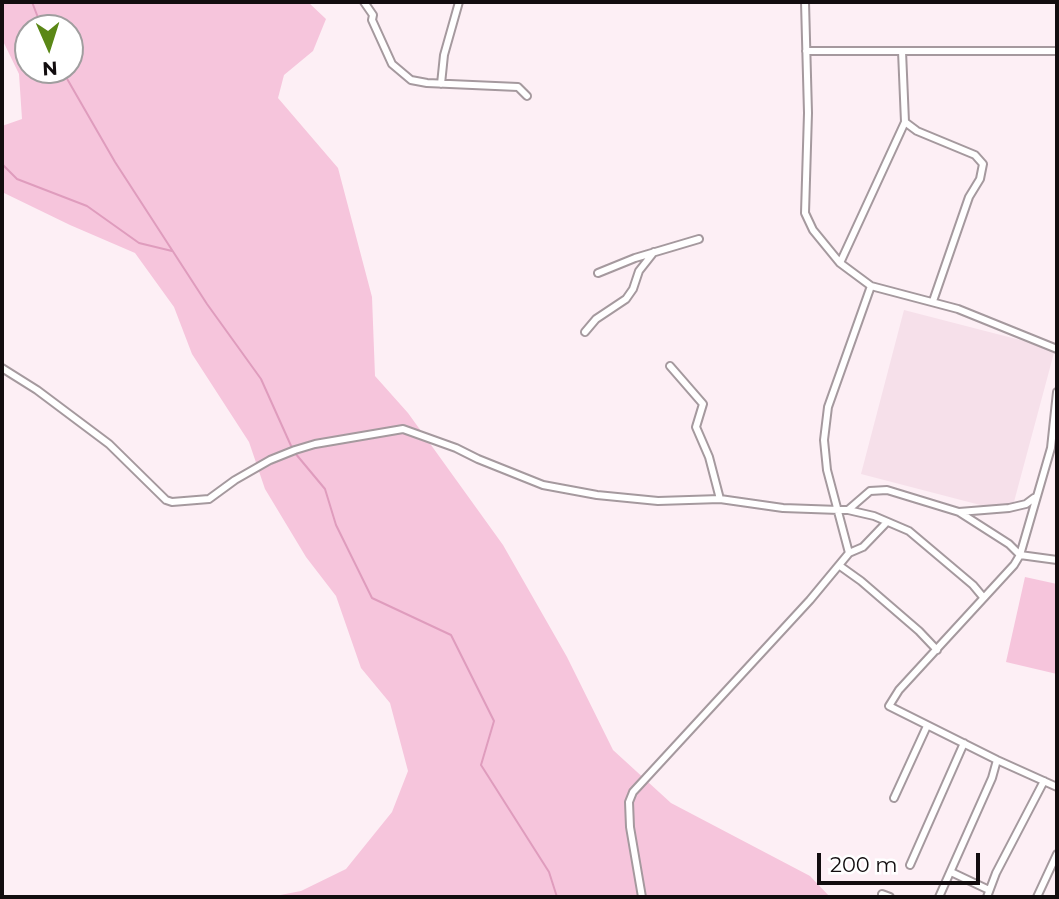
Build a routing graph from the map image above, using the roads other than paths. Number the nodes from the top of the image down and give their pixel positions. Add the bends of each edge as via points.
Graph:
1 (364, 2) edge
2 (458, 2) edge
3 (804, 2) edge
4 (806, 51) junction
5 (902, 51) junction
6 (1057, 51) edge
7 (441, 84) junction
8 (527, 96) dead end
9 (905, 122) junction
10 (699, 239) dead end
11 (654, 252) junction
12 (839, 263) junction
13 (598, 273) dead end
14 (871, 286) junction
15 (933, 300) junction
16 (585, 332) dead end
17 (1057, 349) edge
18 (670, 366) dead end
19 (2, 368) edge
20 (1057, 392) edge
21 (1054, 449) edge
22 (1035, 497) junction
23 (720, 499) junction
24 (839, 510) junction
25 (848, 510) junction
26 (959, 512) junction
27 (887, 522) junction
28 (849, 552) junction
29 (1020, 555) junction
30 (1057, 560) edge
31 (840, 566) junction
32 (983, 597) junction
33 (937, 650) junction
34 (927, 726) junction
35 (964, 743) junction
36 (997, 760) junction
37 (1044, 781) junction
38 (1057, 787) edge
39 (894, 797) dead end
40 (1057, 854) edge
41 (910, 865) dead end
42 (951, 872) junction
43 (988, 893) edge
44 (882, 894) dead end
45 (642, 897) edge
46 (890, 897) edge
47 (939, 897) edge
48 (1037, 897) edge

1 - 7 street via 392,64 411,80
2 - 7 street
3 - 4 street
4 - 5 street
4 - 12 street via 805,213
5 - 6 street
5 - 9 street
7 - 8 street via 518,87
9 - 12 street
9 - 15 street via 975,155 983,164
10 - 11 street
11 - 13 street
11 - 16 street via 626,299
12 - 14 street
14 - 15 street
14 - 24 street via 828,407 827,470
15 - 17 street
18 - 23 street via 703,404 696,427
19 - 23 street via 109,444 172,502 209,499 270,460 295,450 403,429 552,488 658,501
20 - 21 street
21 - 22 street
22 - 26 street via 1009,508
22 - 29 street
23 - 24 street
24 - 25 street
24 - 28 street
25 - 26 street via 870,491 887,490
25 - 27 street
26 - 29 street
27 - 28 street via 863,547
27 - 32 street via 909,531
28 - 31 street
29 - 30 street
29 - 32 street
31 - 33 street
31 - 45 street via 633,792 630,827
32 - 33 street
33 - 34 street via 889,706
34 - 35 street
34 - 39 street
35 - 36 street
35 - 41 street
36 - 37 street
36 - 42 street
37 - 38 street
37 - 43 street
40 - 48 street
42 - 43 street
42 - 47 street
44 - 46 street

